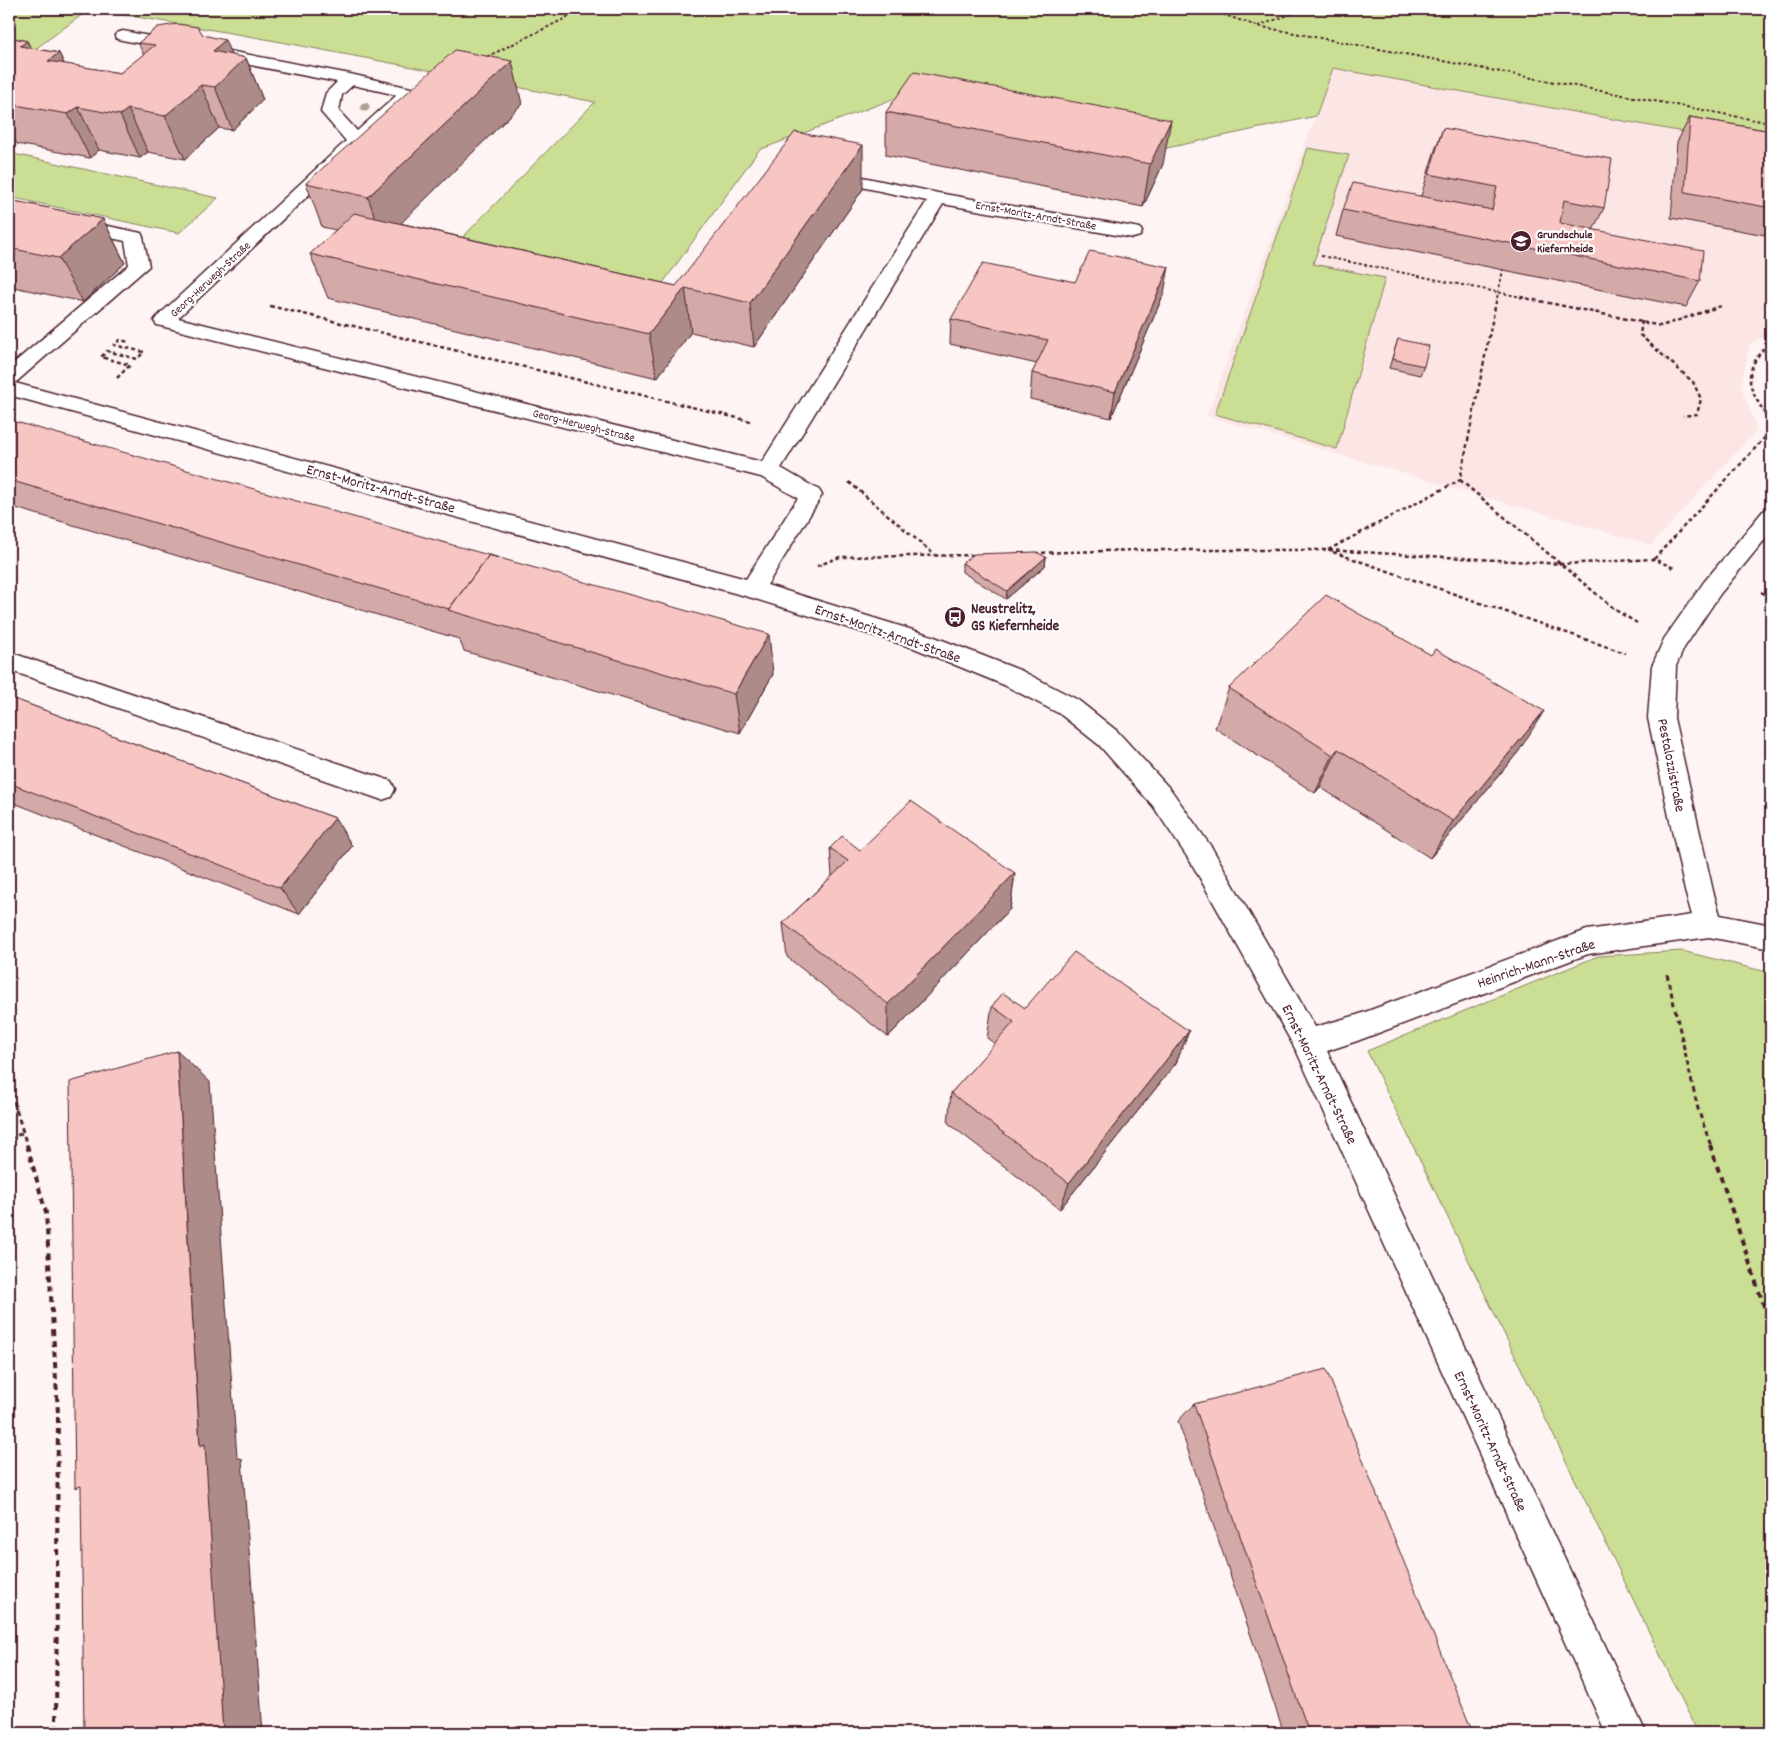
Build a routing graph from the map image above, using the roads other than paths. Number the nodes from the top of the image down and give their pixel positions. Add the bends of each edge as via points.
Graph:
1 (123, 36) dead end
2 (350, 79) junction
3 (356, 140) junction
4 (853, 180) edge
5 (938, 198) junction
6 (9, 211) edge
7 (1133, 232) dead end
8 (9, 378) edge
9 (9, 388) edge
10 (768, 471) junction
11 (1771, 517) edge
12 (752, 589) junction
13 (9, 661) edge
14 (382, 789) dead end
15 (1708, 925) junction
16 (1771, 937) edge
17 (1308, 1043) junction
18 (1626, 1733) edge

1 - 2 street, Georg-Herwegh-Straße
2 - 3 street via 334,93 330,112
2 - 3 street, Georg-Herwegh-Straße via 409,93
3 - 10 street, Georg-Herwegh-Straße via 164,321
4 - 5 street, Ernst-Moritz-Arndt-Straße
5 - 7 street, Ernst-Moritz-Arndt-Straße
5 - 10 street
6 - 8 street via 134,237 139,266
9 - 12 street, Ernst-Moritz-Arndt-Straße
10 - 12 street via 811,495
11 - 15 street, Pestalozzistraße via 1712,588 1669,656 1661,718
12 - 17 street, Ernst-Moritz-Arndt-Straße via 923,642 1013,678 1069,707 1108,738 1162,798 1202,856
13 - 14 street
15 - 16 street, Heinrich-Mann-Straße
15 - 17 street, Heinrich-Mann-Straße via 1587,942 1357,1028
17 - 18 street, Ernst-Moritz-Arndt-Straße

